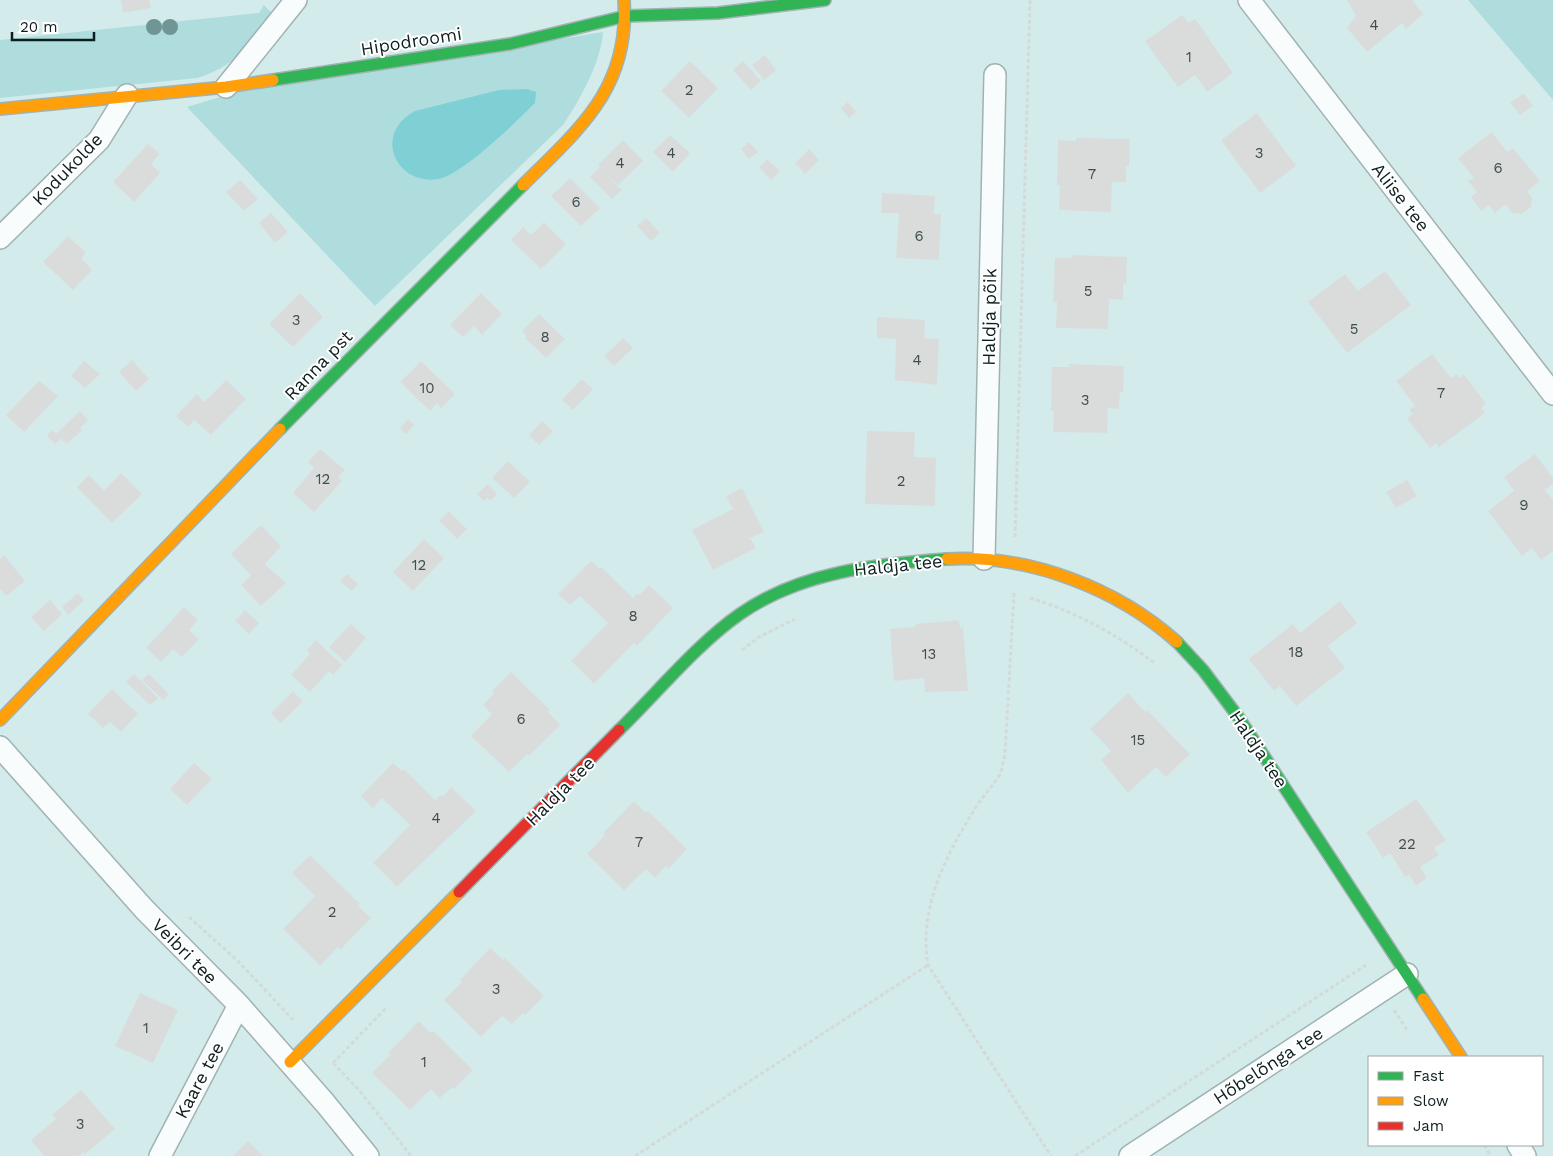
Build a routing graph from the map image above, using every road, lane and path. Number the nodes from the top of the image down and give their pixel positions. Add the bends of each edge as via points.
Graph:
1 (296, 0) edge
2 (624, 0) edge
3 (825, 0) edge
4 (1030, 0) edge
5 (1249, 0) edge
6 (626, 16) junction
7 (995, 75) dead end
8 (226, 86) junction
9 (127, 95) junction
10 (0, 109) edge
11 (0, 238) edge
12 (1553, 394) edge
13 (984, 558) junction
14 (1014, 565) junction
15 (1008, 591) dead end
16 (1014, 593) junction
17 (798, 618) dead end
18 (738, 654) dead end
19 (1159, 666) dead end
20 (0, 720) edge
21 (0, 747) edge
22 (1361, 957) dead end
23 (928, 965) junction
24 (1366, 965) junction
25 (1407, 974) junction
26 (1382, 991) junction
27 (239, 1005) junction
28 (388, 1006) dead end
29 (1409, 1032) dead end
30 (1460, 1056) edge
31 (290, 1062) junction
32 (333, 1063) dead end
33 (160, 1156) edge
34 (368, 1156) edge
35 (635, 1156) edge
36 (1051, 1156) edge
37 (1075, 1156) edge
38 (1130, 1156) edge

1 - 8 street
2 - 6 street, Ranna pst
3 - 6 street, Hipodroomi via 718,13
4 - 14 path
5 - 12 street, Aliise tee
6 - 8 street, Hipodroomi via 510,44
6 - 20 street, Ranna pst via 621,55 606,93 584,124 333,373
7 - 13 street, Haldja põik
8 - 9 street, Hipodroomi
9 - 10 street, Hipodroomi
9 - 11 street, Kodukolde via 99,140
13 - 14 street, Haldja tee
13 - 31 street, Haldja tee via 869,565 803,583 742,612 708,640
14 - 25 street, Haldja tee via 1056,574 1096,590 1143,615 1171,638 1218,688
15 - 16 path
16 - 19 path via 1076,615 1120,637
16 - 23 path via 1005,754 1000,775 952,844 936,885 928,916
17 - 18 path via 759,637
21 - 27 street, Veibri tee via 144,909
22 - 24 path
23 - 35 path
23 - 36 path
24 - 26 path
24 - 37 path
25 - 26 street, Hõbelõnga tee
25 - 30 street, Haldja tee
26 - 29 path
26 - 38 street, Hõbelõnga tee
27 - 31 street, Veibri tee
27 - 33 street, Kaare tee
28 - 32 path
31 - 34 street, Veibri tee

